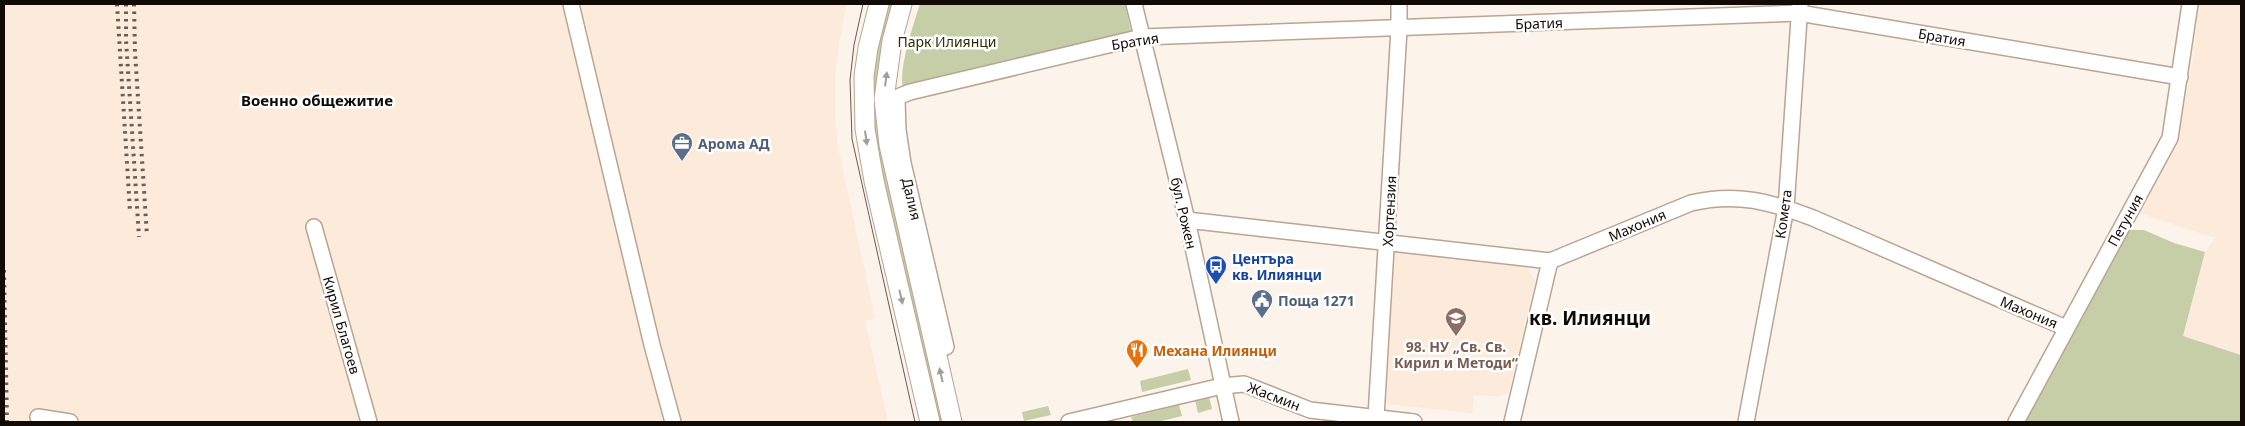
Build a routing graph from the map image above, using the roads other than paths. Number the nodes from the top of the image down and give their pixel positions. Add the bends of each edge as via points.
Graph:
1 (571, 4) edge
2 (879, 4) edge
3 (902, 4) edge
4 (1134, 4) edge
5 (1398, 4) edge
6 (2190, 4) edge
7 (1800, 8) edge
8 (1400, 28) junction
9 (1142, 37) junction
10 (2180, 77) junction
11 (900, 96) joint
12 (1786, 208) junction
13 (1187, 220) junction
14 (314, 227) dead end
15 (1387, 242) junction
16 (1550, 261) junction
17 (930, 303) junction
18 (2066, 328) junction
19 (946, 347) dead end
20 (1222, 386) junction
21 (38, 417) dead end
22 (1376, 417) junction
23 (70, 422) edge
24 (369, 422) edge
25 (673, 422) edge
26 (930, 422) edge
27 (952, 422) edge
28 (1068, 422) edge
29 (1231, 422) edge
30 (1414, 422) edge
31 (1512, 422) edge
32 (1746, 422) edge
33 (2016, 422) edge

1 - 25 street
2 -> 26 main road via 864,76 865,129
17 -> 3 main road via 895,177 885,113 886,75
4 - 9 street, бул. Рожен
5 - 8 street, Хортензия
6 - 10 street, Петуния
7 - 8 street, Братия
7 - 10 street, Братия
7 - 12 street, Комета
8 - 9 street, Братия
8 - 15 street, Хортензия
9 - 11 street, Братия
9 - 13 street, бул. Рожен
10 - 18 street, Петуния via 2167,146
11 - 17 street, Далия via 896,108 903,163
12 - 16 street, Махония via 1743,197 1710,198 1664,213
12 - 18 street, Махония
12 - 32 street, Комета
13 - 15 street, Махония
13 - 20 street, бул. Рожен
14 - 24 street, Кирил Благоев
15 - 16 street, Махония
15 - 22 street, Хортензия
16 - 31 street
17 - 19 street, Далия
27 -> 17 main road
18 - 33 street, Петуния
20 - 22 street, Жасмин via 1244,384 1310,410
20 - 28 street
20 - 29 street, бул. Рожен
21 - 23 street
22 - 30 street, Жасмин

